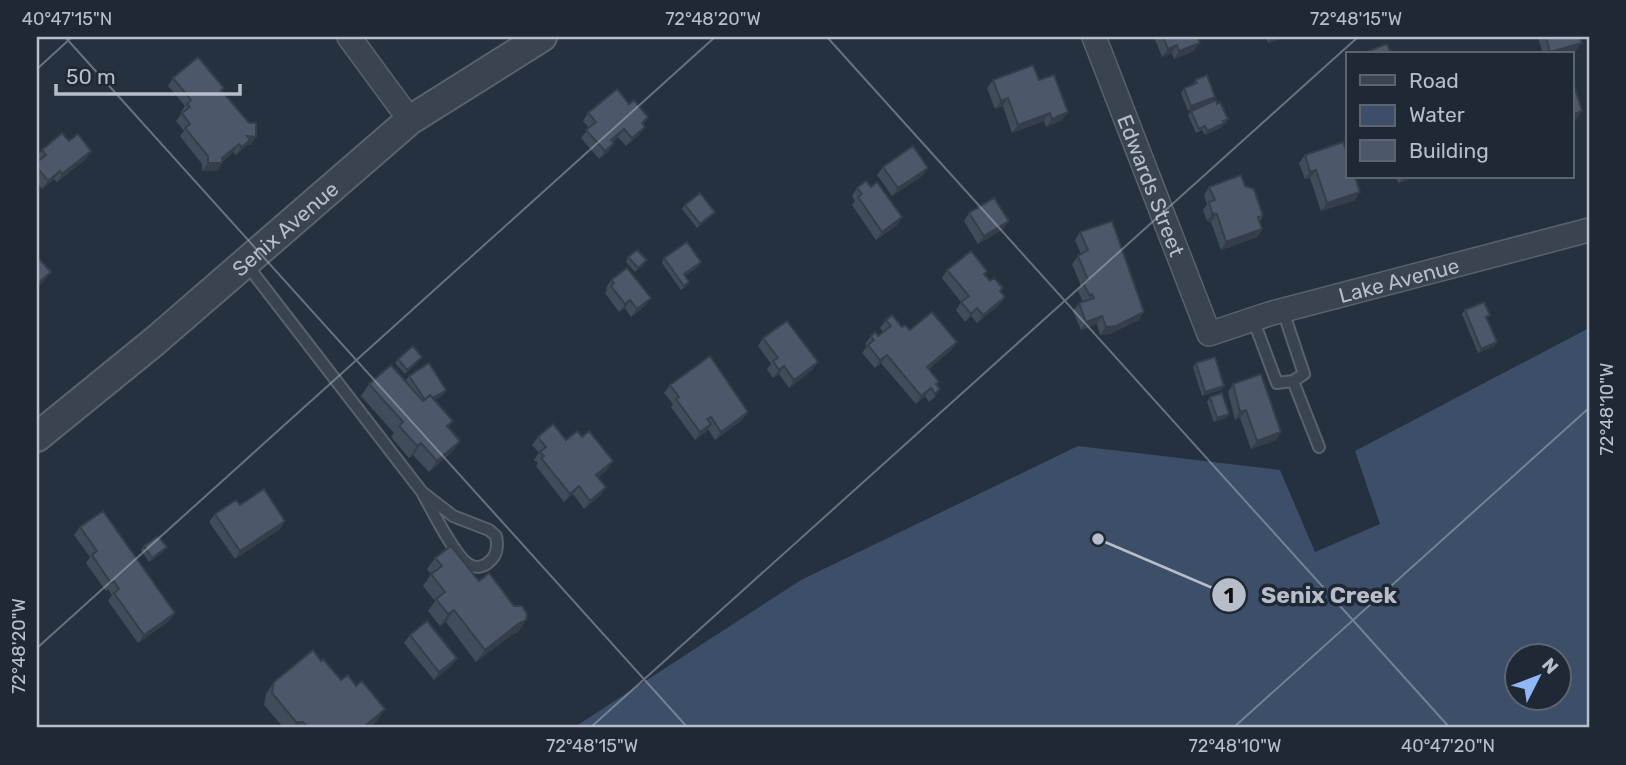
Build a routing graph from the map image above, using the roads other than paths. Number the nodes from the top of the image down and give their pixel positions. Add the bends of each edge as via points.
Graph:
1 (349, 37) edge
2 (542, 37) edge
3 (1094, 37) edge
4 (410, 120) junction
5 (1589, 230) edge
6 (246, 262) junction
7 (1283, 311) junction
8 (1253, 319) junction
9 (1209, 334) joint
10 (1293, 381) junction
11 (37, 437) edge
12 (1319, 447) dead end
13 (422, 492) junction

1 - 4 street
2 - 4 street, Senix Avenue
3 - 9 street, Edwards Street
4 - 6 street, Senix Avenue
5 - 7 street, Lake Avenue
6 - 11 street, Senix Avenue
6 - 13 lane
7 - 8 street, Lake Avenue
7 - 10 lane via 1304,374
8 - 9 street, Lake Avenue
8 - 10 lane via 1277,383
10 - 12 lane
13 - 13 lane via 453,516 496,536 498,544 489,563 469,565 458,554

